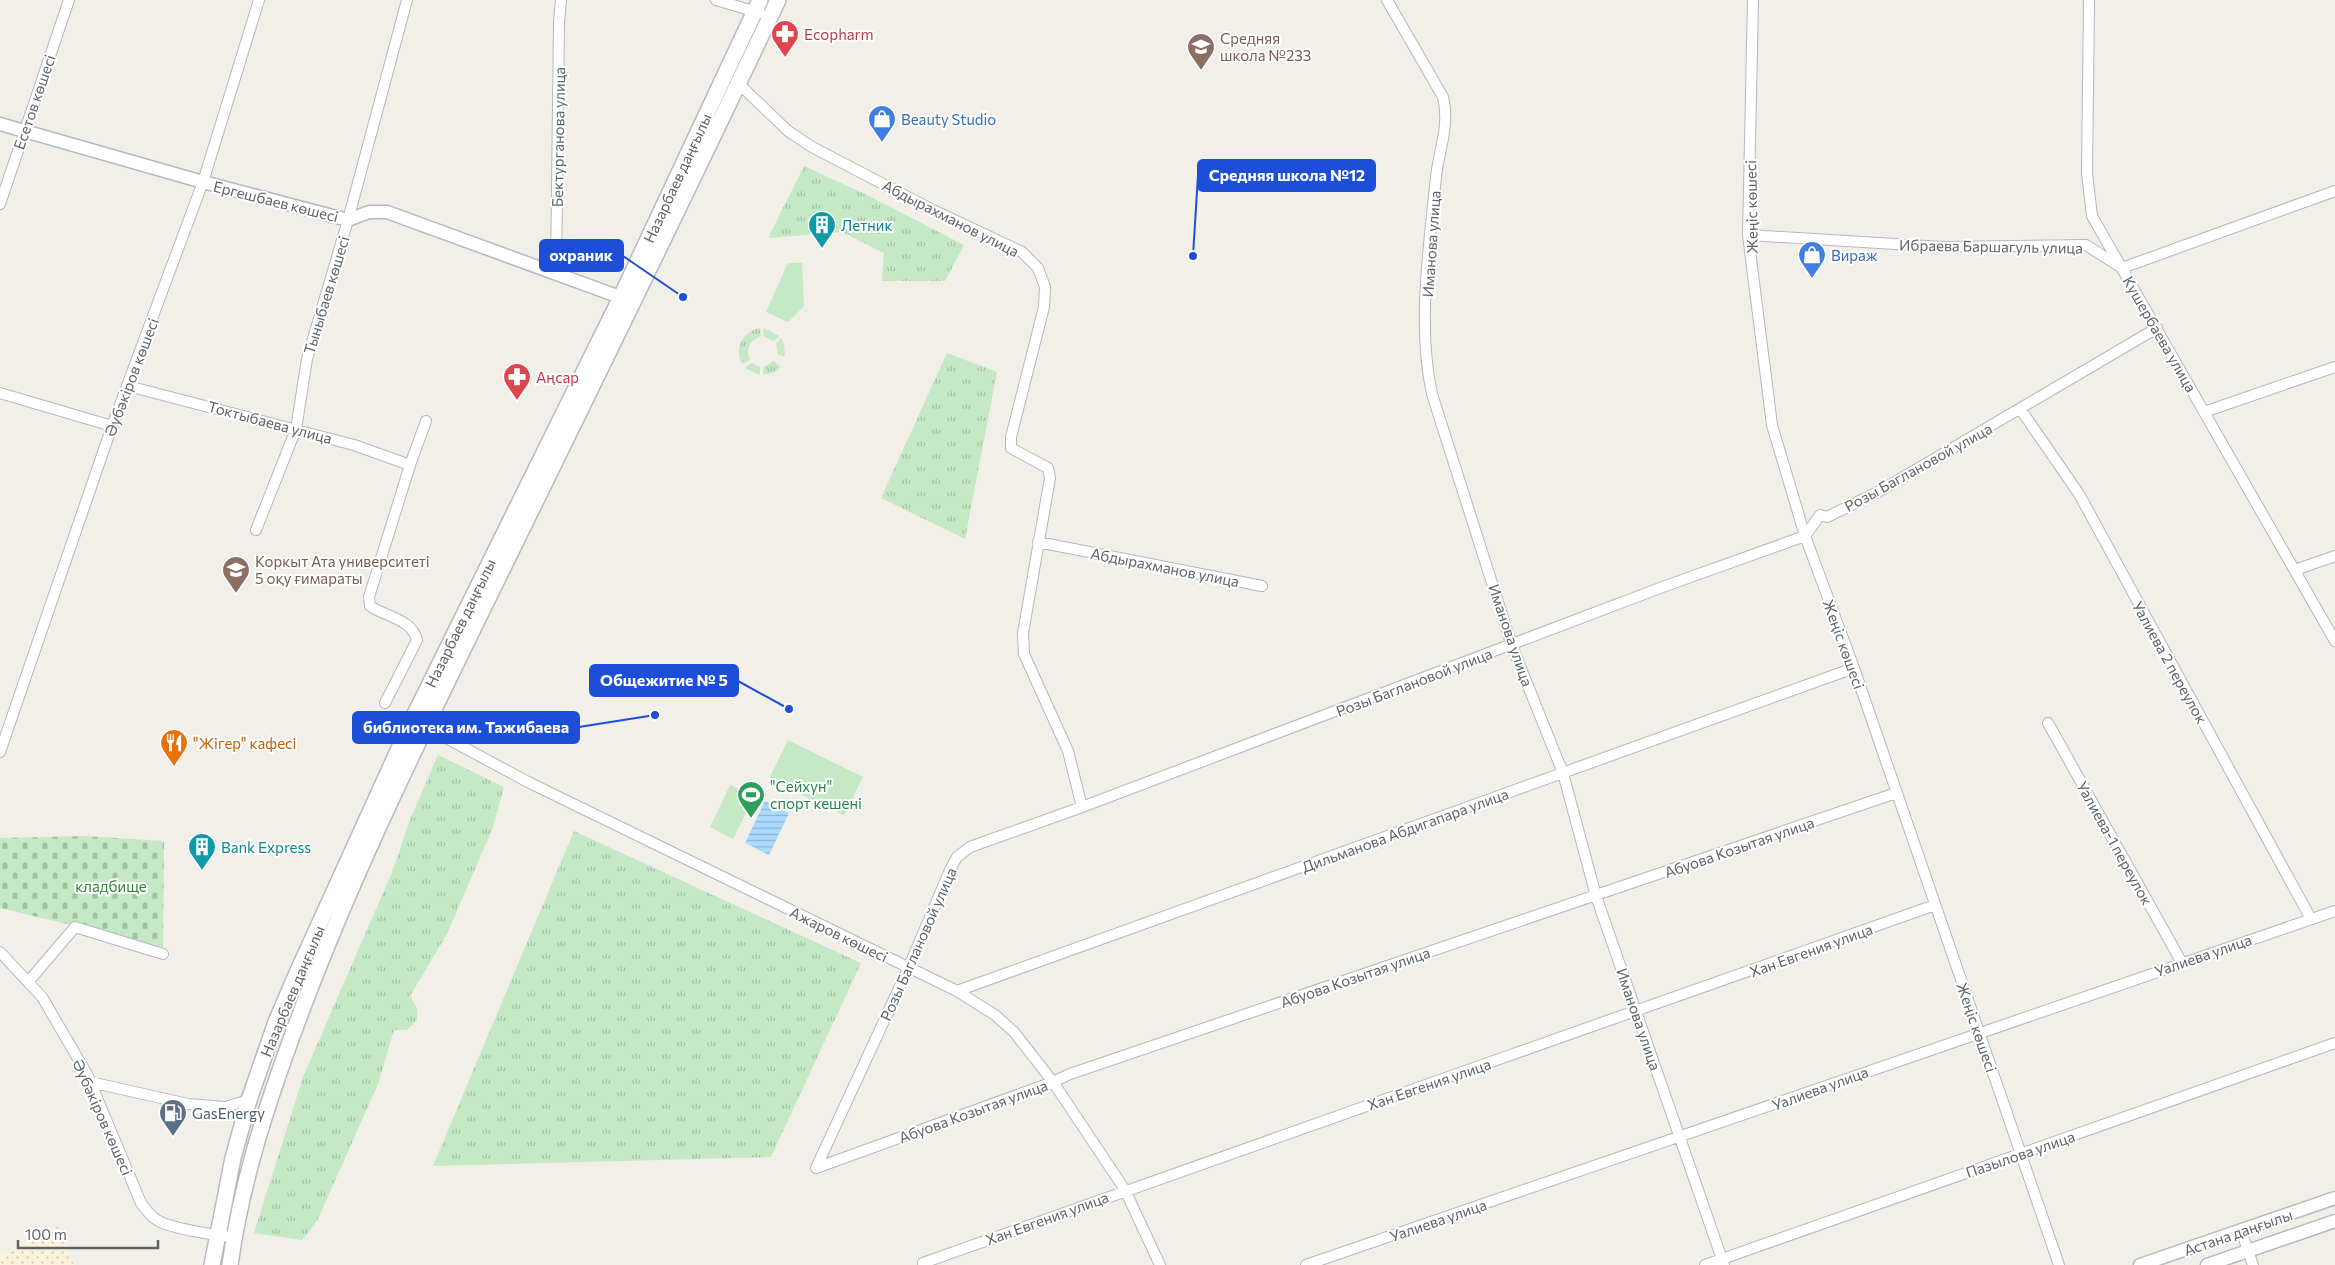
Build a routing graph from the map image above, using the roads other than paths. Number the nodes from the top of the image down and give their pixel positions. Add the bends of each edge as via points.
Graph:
1 (69, 0) edge
2 (259, 0) edge
3 (406, 0) edge
4 (561, 0) edge
5 (716, 0) edge
6 (778, 0) edge
7 (1387, 0) edge
8 (1753, 0) edge
9 (2089, 0) edge
10 (758, 6) edge
11 (770, 16) junction
12 (738, 83) junction
13 (0, 124) edge
14 (24, 131) junction
15 (203, 182) junction
16 (2335, 191) edge
17 (0, 204) edge
18 (348, 220) junction
19 (1748, 236) junction
20 (2122, 268) junction
21 (556, 273) junction
22 (627, 300) junction
23 (2157, 328) junction
24 (2335, 367) edge
25 (128, 386) junction
26 (0, 393) edge
27 (2021, 410) junction
28 (2204, 412) junction
29 (426, 421) dead end
30 (112, 426) junction
31 (296, 429) junction
32 (410, 465) junction
33 (256, 530) dead end
34 (1804, 536) junction
35 (1038, 542) junction
36 (2335, 556) edge
37 (2294, 570) junction
38 (1262, 586) dead end
39 (2335, 641) edge
40 (1512, 646) junction
41 (1854, 668) junction
42 (385, 704) dead end
43 (419, 723) junction
44 (2048, 723) dead end
45 (0, 752) edge
46 (1563, 773) junction
47 (1896, 793) junction
48 (1082, 807) junction
49 (1596, 896) junction
50 (1935, 905) junction
51 (2335, 910) edge
52 (2310, 919) junction
53 (0, 952) edge
54 (163, 954) dead end
55 (2182, 962) junction
56 (908, 969) junction
57 (29, 981) junction
58 (957, 991) junction
59 (1637, 1012) junction
60 (1978, 1032) junction
61 (2335, 1043) edge
62 (90, 1082) junction
63 (1053, 1082) junction
64 (249, 1100) junction
65 (1681, 1137) junction
66 (2021, 1153) junction
67 (816, 1168) joint
68 (1125, 1190) junction
69 (2335, 1198) edge
70 (2335, 1221) edge
71 (2241, 1230) junction
72 (217, 1236) junction
73 (234, 1237) junction
74 (2248, 1251) junction
75 (923, 1262) dead end
76 (1723, 1262) edge
77 (212, 1265) edge
78 (230, 1265) edge
79 (1160, 1265) edge
80 (1306, 1265) edge
81 (1705, 1265) edge
82 (2059, 1265) edge
83 (2140, 1265) edge
84 (2207, 1265) edge
85 (2253, 1265) edge

1 - 14 street, Есетов көшесі
2 - 15 street, Әубәкіров көшесі
3 - 18 street, Тыныбаев көшесі
4 - 21 street, Бектурганова улица
5 - 10 street
6 - 11 main road, Назарбаев даңғылы
7 - 40 street, Иманова улица via 1444,97 1447,115 1436,176 1428,259 1426,367 1446,442
8 - 19 street, Жеңіс көшесі
9 - 20 street, Кушербаева улица via 2087,173 2092,216
10 - 11 street
10 - 22 main road, Назарбаев даңғылы
11 - 12 main road, Назарбаев даңғылы
12 - 22 main road, Назарбаев даңғылы
12 - 35 street, Абдырахманов улица via 788,131 812,147 932,210 1022,252 1038,268 1045,287 1044,307 1011,437 1011,448 1048,468 1050,478
13 - 14 street, Ергешбаев көшесі
14 - 15 street, Ергешбаев көшесі
14 - 17 street, Есетов көшесі
15 - 18 street, Ергешбаев көшесі
15 - 25 street, Әубәкіров көшесі
16 - 20 street
18 - 21 street, Ергешбаев көшесі via 369,212 387,212
18 - 31 street, Тыныбаев көшесі via 307,359
19 - 20 street, Ибраева Баршагуль улица via 1942,247 2086,245
19 - 34 street, Жеңіс көшесі via 1772,425
20 - 23 street, Кушербаева улица
21 - 22 street, Ергешбаев көшесі
22 - 43 main road, Назарбаев даңғылы
23 - 27 street, Розы Баглановой улица
23 - 28 street, Кушербаева улица
24 - 28 street
25 - 30 street, Әубәкіров көшесі
25 - 31 street, Токтыбаева улица
26 - 30 street
27 - 34 street, Розы Баглановой улица via 1878,492 1827,517 1820,515
27 - 52 street, Уалиева 2 переулок via 2079,494
28 - 37 street, Кушербаева улица
29 - 32 street
30 - 45 street, Әубәкіров көшесі
31 - 32 street, Токтыбаева улица
31 - 33 street, Тыныбаев көшесі
32 - 42 street via 369,597 370,606 408,624 415,631 417,640
34 - 40 street, Розы Баглановой улица
34 - 41 street, Жеңіс көшесі
35 - 38 street, Абдырахманов улица
35 - 48 street, Абдырахманов улица via 1023,633 1024,654 1068,751
36 - 37 street
37 - 39 street, Кушербаева улица
40 - 46 street, Иманова улица
40 - 48 street, Розы Баглановой улица
41 - 46 street, Дильманова Абдигапара улица
41 - 47 street, Жеңіс көшесі
43 - 56 street, Ажаров көшесі via 528,782
43 - 64 main road, Назарбаев даңғылы via 290,990
43 - 73 main road, Назарбаев даңғылы via 310,986 271,1094 250,1165
44 - 55 street, Уалиева-1 переулок
46 - 49 street, Иманова улица
46 - 58 street, Дильманова Абдигапара улица
47 - 49 street, Абуова Козытая улица
47 - 50 street, Жеңіс көшесі
48 - 56 street, Розы Баглановой улица via 970,847 957,856
49 - 59 street, Иманова улица
49 - 63 street, Абуова Козытая улица
50 - 59 street, Хан Евгения улица
50 - 60 street, Жеңіс көшесі
51 - 52 street, Уалиева улица
52 - 55 street, Уалиева улица
53 - 57 street, Әубәкіров көшесі
54 - 57 street via 75,928
55 - 60 street, Уалиева улица
56 - 58 street, Ажаров көшесі
56 - 67 street, Розы Баглановой улица
57 - 62 street, Әубәкіров көшесі via 42,997
58 - 63 street, Ажаров көшесі via 995,1015 1014,1032
59 - 65 street, Иманова улица
59 - 68 street, Хан Евгения улица
60 - 65 street, Уалиева улица
60 - 66 street, Жеңіс көшесі
61 - 66 street, Пазылова улица
62 - 64 street via 188,1104 225,1107
62 - 72 street, Әубәкіров көшесі via 141,1203 150,1214 158,1221
63 - 67 street, Абуова Козытая улица
63 - 68 street, Ажаров көшесі
64 - 72 main road, Назарбаев даңғылы
65 - 76 street, Иманова улица
65 - 80 street, Уалиева улица
66 - 76 street, Пазылова улица
66 - 82 street, Жеңіс көшесі
68 - 75 street, Хан Евгения улица
68 - 79 street, Ажаров көшесі
69 - 71 street, Астана даңғылы
70 - 74 street, Астана даңғылы
71 - 74 street
71 - 83 street, Астана даңғылы
72 - 73 street, Әубәкіров көшесі
72 - 77 main road, Назарбаев даңғылы
73 - 78 main road, Назарбаев даңғылы
74 - 84 street, Астана даңғылы
74 - 85 street
76 - 81 street, Пазылова улица

